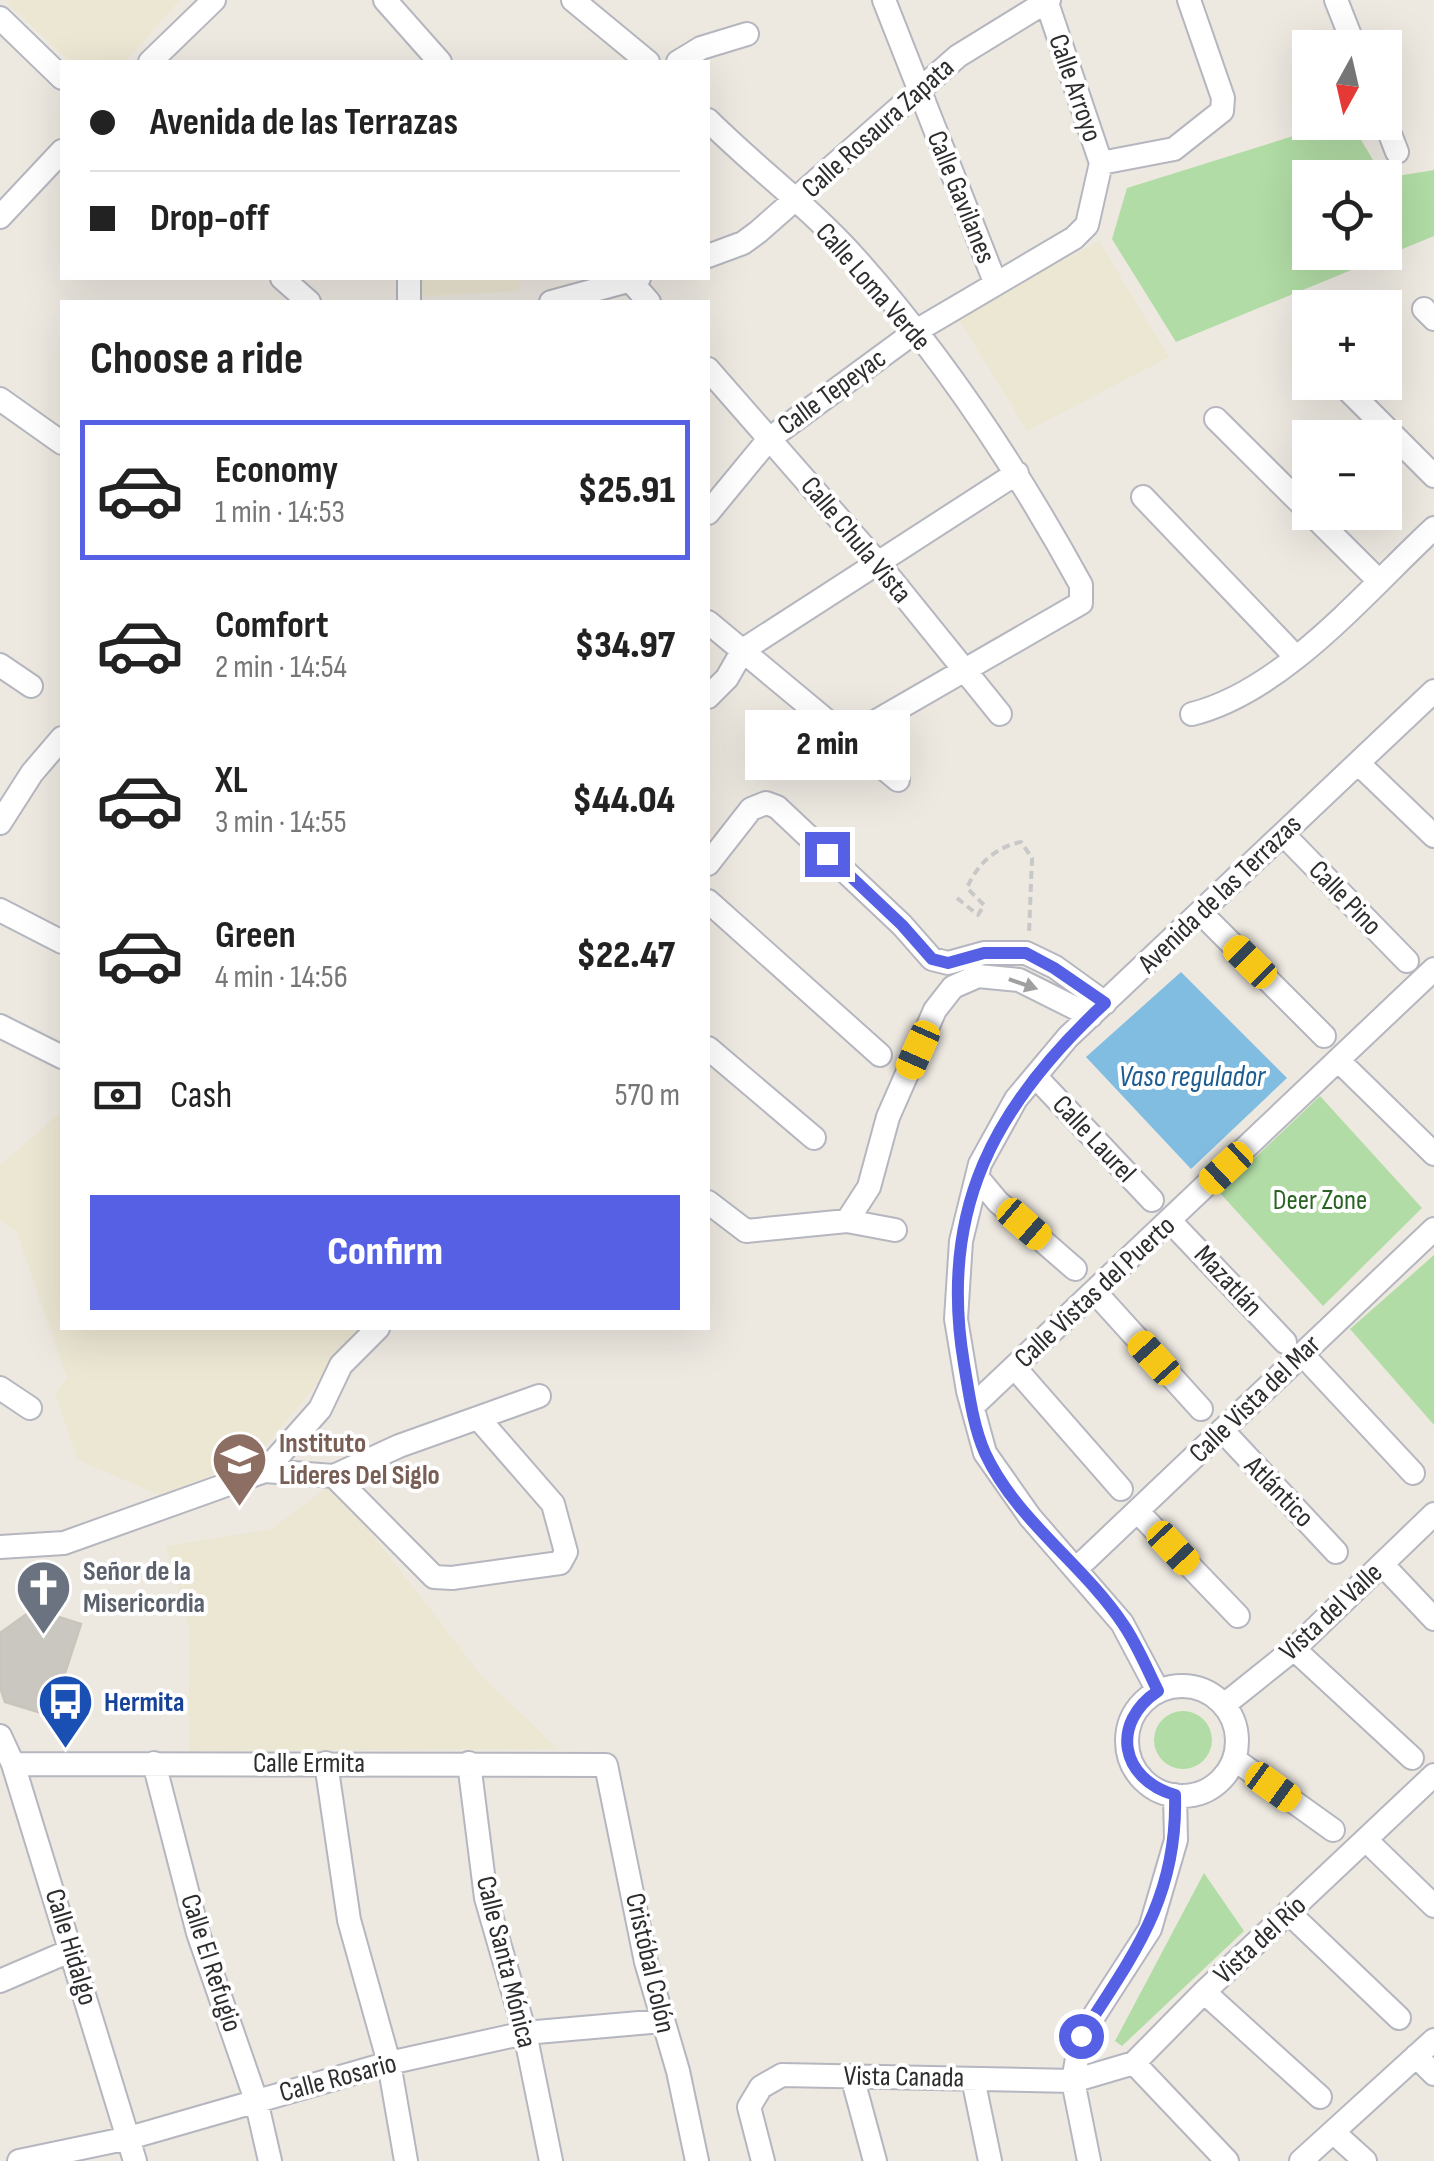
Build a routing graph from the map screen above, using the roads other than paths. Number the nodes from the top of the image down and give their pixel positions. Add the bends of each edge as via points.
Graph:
1 (214, 0) edge
2 (385, 0) edge
3 (574, 0) edge
4 (884, 0) edge
5 (1047, 0) edge
6 (1189, 0) edge
7 (1336, 0) edge
8 (0, 18) edge
9 (1348, 30) edge
10 (748, 34) dead end
11 (429, 59) edge
12 (152, 60) edge
13 (646, 60) edge
14 (681, 60) edge
15 (60, 76) edge
16 (918, 92) junction
17 (710, 122) edge
18 (1393, 140) edge
19 (1398, 152) dead end
20 (60, 153) edge
21 (1101, 163) junction
22 (796, 201) junction
23 (0, 217) edge
24 (1081, 233) joint
25 (710, 255) edge
26 (284, 280) edge
27 (625, 280) edge
28 (995, 282) junction
29 (307, 300) edge
30 (558, 300) edge
31 (916, 331) junction
32 (710, 371) edge
33 (0, 399) edge
34 (1358, 400) edge
35 (1216, 419) dead end
36 (769, 439) junction
37 (60, 442) edge
38 (1017, 473) junction
39 (1434, 476) edge
40 (1143, 497) dead end
41 (710, 511) edge
42 (1434, 528) edge
43 (878, 564) junction
44 (1378, 580) junction
45 (710, 624) edge
46 (743, 650) junction
47 (1294, 656) junction
48 (0, 665) edge
49 (965, 672) junction
50 (31, 686) dead end
51 (1434, 691) edge
52 (710, 695) edge
53 (1000, 714) dead end
54 (1192, 714) dead end
55 (847, 738) junction
56 (60, 740) edge
57 (1358, 763) junction
58 (898, 780) dead end
59 (0, 823) edge
60 (1283, 834) junction
61 (1434, 836) edge
62 (710, 862) edge
63 (710, 903) edge
64 (0, 910) edge
65 (1201, 913) junction
66 (60, 941) edge
67 (1407, 961) dead end
68 (1429, 984) edge
69 (1098, 1009) junction
70 (0, 1026) edge
71 (1324, 1036) dead end
72 (710, 1050) edge
73 (60, 1055) edge
74 (880, 1055) dead end
75 (1339, 1061) junction
76 (1036, 1077) junction
77 (814, 1138) dead end
78 (1434, 1154) edge
79 (977, 1177) junction
80 (1152, 1200) dead end
81 (710, 1204) edge
82 (1170, 1221) junction
83 (847, 1222) junction
84 (1434, 1228) edge
85 (895, 1230) dead end
86 (1075, 1269) dead end
87 (1095, 1292) junction
88 (376, 1330) edge
89 (1294, 1348) junction
90 (1016, 1368) junction
91 (0, 1388) edge
92 (540, 1396) dead end
93 (972, 1406) junction
94 (30, 1408) dead end
95 (1201, 1409) dead end
96 (478, 1419) junction
97 (1222, 1430) junction
98 (264, 1471) junction
99 (1413, 1473) dead end
100 (334, 1476) junction
101 (1121, 1489) dead end
102 (1137, 1510) junction
103 (1434, 1514) edge
104 (0, 1547) edge
105 (1336, 1552) dead end
106 (1382, 1564) junction
107 (1076, 1570) junction
108 (1238, 1616) dead end
109 (1434, 1620) edge
110 (1294, 1648) junction
111 (1158, 1691) junction
112 (1224, 1705) junction
113 (0, 1736) edge
114 (1412, 1758) dead end
115 (1234, 1759) junction
116 (326, 1763) junction
117 (468, 1763) junction
118 (13, 1764) junction
119 (154, 1764) junction
120 (606, 1765) joint
121 (1434, 1775) edge
122 (1175, 1795) junction
123 (1333, 1830) dead end
124 (1367, 1841) junction
125 (1434, 1906) edge
126 (1288, 1912) junction
127 (72, 1950) junction
128 (0, 1982) edge
129 (1204, 1992) junction
130 (1398, 2018) dead end
131 (662, 2021) junction
132 (526, 2033) junction
133 (1434, 2040) edge
134 (1416, 2056) junction
135 (389, 2063) junction
136 (1134, 2063) junction
137 (1434, 2074) edge
138 (852, 2076) junction
139 (972, 2079) junction
140 (1072, 2081) junction
141 (1320, 2097) dead end
142 (256, 2100) junction
143 (1333, 2132) junction
144 (132, 2150) edge
145 (19, 2161) edge
146 (270, 2161) edge
147 (406, 2161) edge
148 (551, 2161) edge
149 (697, 2161) edge
150 (763, 2161) edge
151 (875, 2161) edge
152 (990, 2161) edge
153 (1089, 2161) edge
154 (1227, 2161) edge
155 (1301, 2161) edge
156 (1366, 2161) edge

1 - 12 street
2 - 11 street
3 - 13 street
4 - 16 street, Calle Gavilanes
5 - 16 street, Calle Rosaura Zapata via 958,56
5 - 21 street, Calle Arroyo
6 - 21 street via 1222,111 1174,148
7 - 9 street
8 - 15 street
10 - 14 street
16 - 22 street, Calle Rosaura Zapata
16 - 28 street, Calle Gavilanes
17 - 22 street, Calle Loma Verde
18 - 19 street
20 - 23 street
21 - 24 street, Calle Arroyo
22 - 25 street, Calle Rosaura Zapata via 743,243
22 - 31 street, Calle Loma Verde
24 - 28 street, Calle Tepeyac
26 - 29 street
27 - 30 street
28 - 31 street, Calle Tepeyac
31 - 36 street, Calle Tepeyac
31 - 38 street, Calle Loma Verde
32 - 36 street, Calle Chula Vista
33 - 37 street
34 - 39 street
35 - 44 street
36 - 41 street, Calle Tepeyac
36 - 43 street, Calle Chula Vista
38 - 43 street
38 - 49 street, Calle Loma Verde via 1081,585 1082,603
40 - 47 street
42 - 44 street
43 - 46 street
43 - 49 street, Calle Chula Vista
44 - 47 street
45 - 46 street
46 - 52 street
46 - 55 street
47 - 54 street via 1224,705
48 - 50 street
49 - 53 street, Calle Chula Vista
49 - 55 street
51 - 57 street, Avenida de las Terrazas
55 - 58 street
56 - 59 street
57 - 60 street, Avenida de las Terrazas
57 - 61 street
60 - 65 street, Avenida de las Terrazas
60 - 67 street, Calle Pino
62 - 69 street via 752,809 777,807 940,963 1006,950 1026,953 1054,968
63 - 74 street
64 - 66 street
65 - 69 street, Avenida de las Terrazas
65 - 71 street
68 - 75 street, Calle Vistas del Puerto
69 - 76 street, Avenida de las Terrazas
83 -> 69 street via 869,1187 888,1117 935,1010 952,987 978,976 1019,980
70 - 73 street
72 - 77 street
75 - 78 street
75 - 82 street, Calle Vistas del Puerto
76 - 79 street, Avenida de las Terrazas via 1016,1100
76 - 80 street, Calle Laurel
79 - 86 street
79 - 93 street, Avenida de las Terrazas via 960,1241 956,1320
81 - 83 street via 746,1231
82 - 87 street, Calle Vistas del Puerto
82 - 89 street, Mazatlán
83 - 85 street
84 - 89 street, Calle Vista del Mar
87 - 90 street, Calle Vistas del Puerto
87 - 95 street
88 - 98 street via 341,1365 320,1409
89 - 97 street, Calle Vista del Mar
89 - 99 street, Mazatlán
90 - 93 street, Calle Vistas del Puerto
90 - 101 street
91 - 94 street
92 - 96 street
93 - 107 street, Avenida de las Terrazas via 986,1453
96 - 100 street
96 - 100 street via 553,1504 566,1552 560,1563 434,1576
97 - 102 street, Calle Vista del Mar
97 - 105 street, Atlántico
98 - 100 street
98 - 104 street via 64,1544
102 - 107 street, Calle Vista del Mar
102 - 108 street
103 - 106 street, Vista del Valle
106 - 109 street
106 - 110 street, Vista del Valle
107 - 111 street, Avenida de las Terrazas via 1122,1623
110 - 112 street, Vista del Valle
110 - 114 street
111 - 112 street via 1194,1687
111 - 122 street via 1133,1715 1127,1749 1143,1780
112 - 115 street via 1234,1722
113 - 118 street, Calle Hidalgo
115 - 122 street via 1211,1788
115 - 123 street
116 - 117 street, Calle Ermita
116 - 119 street, Calle Ermita
116 - 135 street via 349,1920
117 - 120 street, Calle Ermita
117 - 132 street, Calle Santa Mónica via 486,1898
118 - 119 street, Calle Ermita
118 - 127 street, Calle Hidalgo
119 - 142 street, Calle El Refugio via 198,1933
120 - 131 street, Cristóbal Colón
121 - 124 street, Vista del Río
122 - 140 street via 1176,1840 1150,1930 1081,2036
124 - 125 street
124 - 126 street, Vista del Río
126 - 129 street, Vista del Río
126 - 130 street
127 - 128 street
127 - 144 street, Calle Hidalgo
129 - 136 street, Vista del Río
129 - 141 street
131 - 132 street, Calle Rosario
131 - 149 street, Cristóbal Colón
132 - 135 street, Calle Rosario
132 - 148 street, Calle Santa Mónica
133 - 134 street
134 - 137 street
134 - 143 street
135 - 142 street, Calle Rosario
135 - 147 street
136 - 140 street, Vista del Río
136 - 154 street
138 - 139 street, Vista Canada
138 - 150 street, Vista Canada via 782,2075 761,2087 749,2106
138 - 151 street
139 - 140 street, Vista Canada
139 - 152 street
140 - 153 street
142 - 144 street, Calle Rosario
142 - 146 street, Calle El Refugio
143 - 155 street
143 - 156 street
144 - 145 street, Calle Rosario

